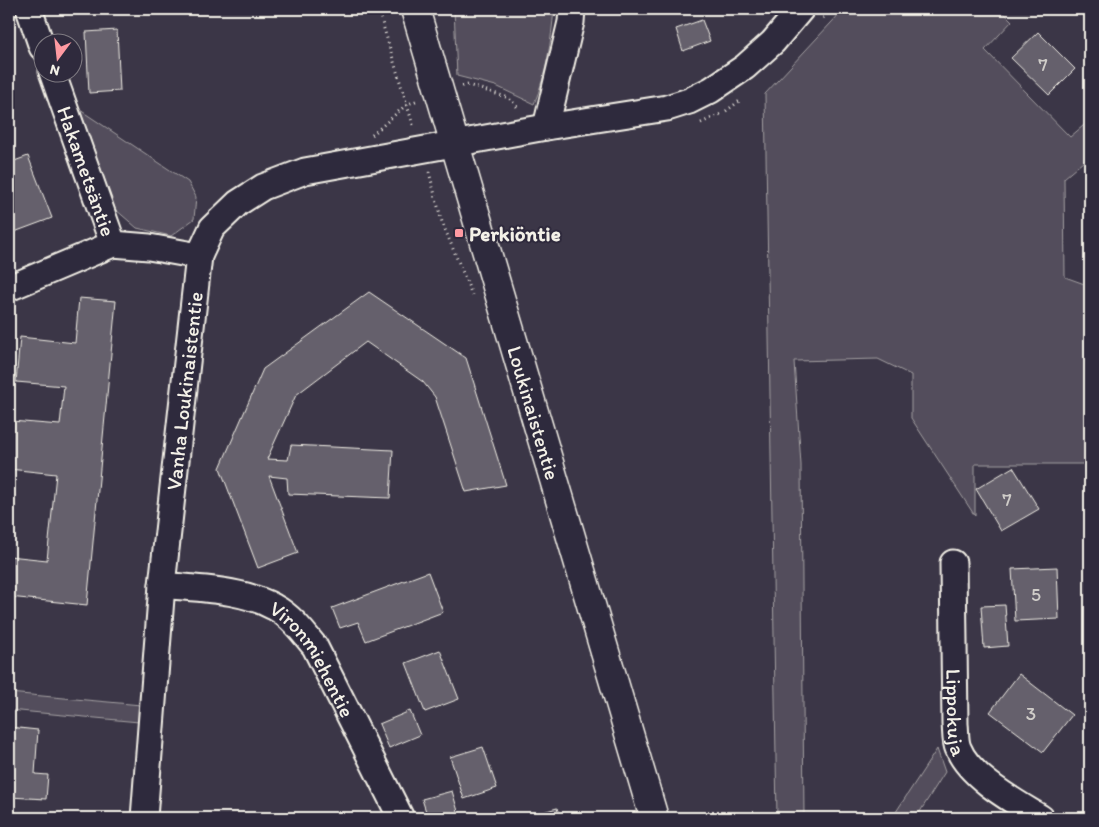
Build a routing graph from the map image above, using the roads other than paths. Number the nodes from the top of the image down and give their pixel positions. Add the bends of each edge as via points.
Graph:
1 (29, 9) edge
2 (415, 9) edge
3 (572, 9) edge
4 (801, 9) edge
5 (37, 32) edge
6 (56, 82) edge
7 (546, 127) junction
8 (454, 144) junction
9 (113, 244) junction
10 (199, 256) junction
11 (9, 288) edge
12 (953, 564) dead end
13 (162, 584) junction
14 (144, 818) edge
15 (400, 818) edge
16 (654, 818) edge
17 (1041, 818) edge

1 - 5 street
2 - 8 street, Loukinaistentie
3 - 7 street
4 - 7 street via 745,67 696,97 667,108
6 - 9 street, Hakametsäntie
7 - 8 street
8 - 10 street, Vanha Loukinaistentie via 305,171 263,187 238,203 212,228
8 - 16 street, Loukinaistentie
9 - 10 street, Hakametsäntie
9 - 11 street
10 - 13 street, Vanha Loukinaistentie
12 - 17 street, Lippokuja via 958,747 970,767 986,781
13 - 14 street, Vanha Loukinaistentie
13 - 15 street, Vironmiehentie via 249,596 275,607 296,624 315,647

